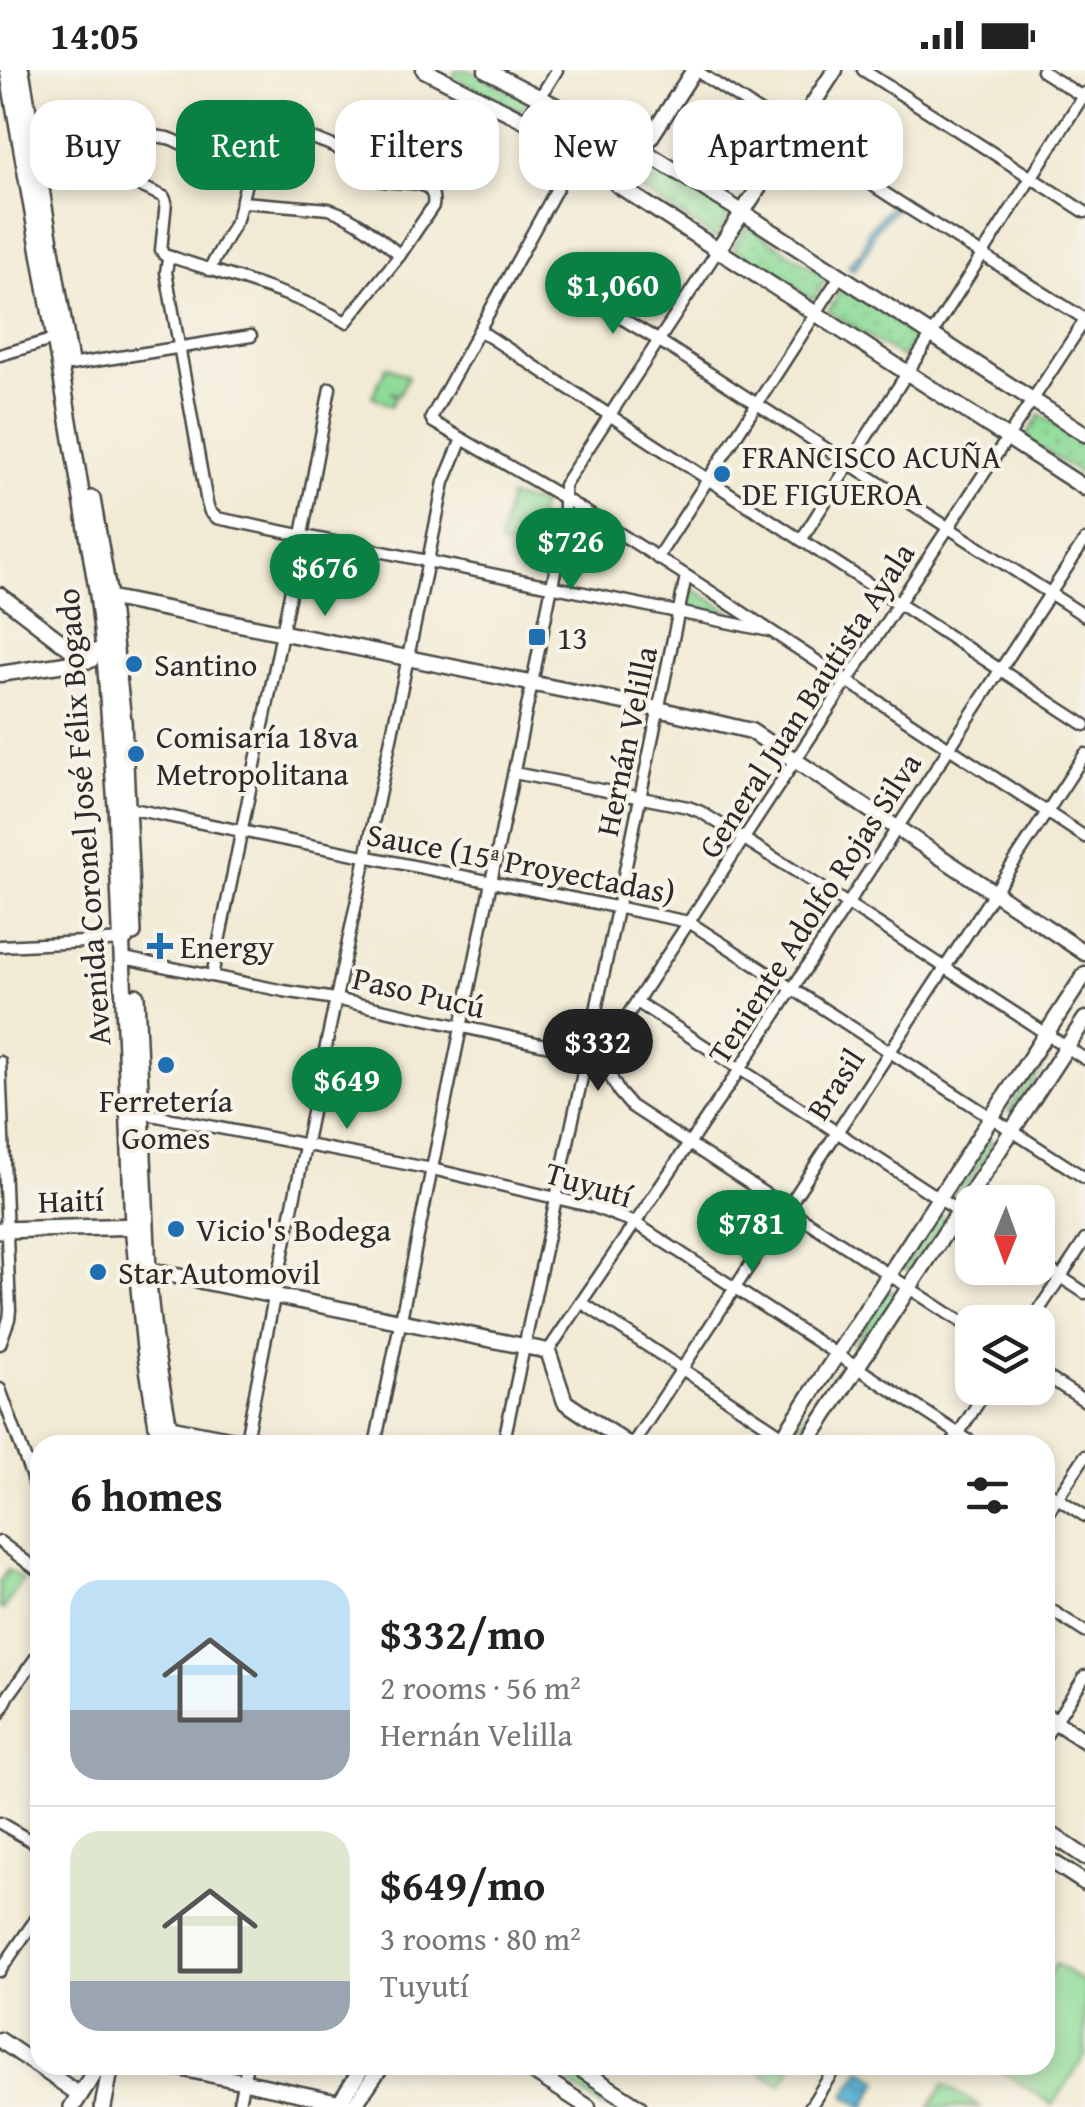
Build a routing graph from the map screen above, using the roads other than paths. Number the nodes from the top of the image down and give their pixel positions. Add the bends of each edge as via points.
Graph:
1 (424, 70) edge
2 (486, 70) edge
3 (558, 70) edge
4 (695, 70) edge
5 (835, 70) edge
6 (863, 70) edge
7 (18, 71) edge
8 (1042, 71) edge
9 (447, 75) edge
10 (1084, 96) edge
11 (539, 98) junction
12 (543, 100) edge
13 (742, 100) edge
14 (815, 100) edge
15 (519, 116) edge
16 (653, 133) edge
17 (25, 134) junction
18 (30, 136) edge
19 (315, 140) edge
20 (653, 157) edge
21 (1031, 177) junction
22 (151, 190) edge
23 (245, 190) edge
24 (556, 190) edge
25 (625, 190) edge
26 (756, 190) edge
27 (882, 190) edge
28 (242, 202) junction
29 (742, 212) junction
30 (1085, 212) edge
31 (718, 250) junction
32 (982, 254) junction
33 (400, 255) junction
34 (176, 258) junction
35 (209, 270) junction
36 (840, 276) junction
37 (589, 299) dead end
38 (816, 314) junction
39 (1085, 319) edge
40 (479, 330) junction
41 (930, 334) junction
42 (251, 336) dead end
43 (55, 339) junction
44 (658, 340) junction
45 (178, 348) junction
46 (0, 354) edge
47 (70, 365) junction
48 (906, 372) junction
49 (330, 388) dead end
50 (1033, 400) junction
51 (757, 404) junction
52 (609, 415) junction
53 (1085, 434) edge
54 (1008, 438) junction
55 (462, 439) junction
56 (849, 463) junction
57 (708, 479) junction
58 (1085, 488) edge
59 (564, 498) junction
60 (949, 528) junction
61 (302, 535) junction
62 (801, 540) junction
63 (1085, 540) edge
64 (657, 558) junction
65 (427, 561) junction
66 (686, 576) junction
67 (552, 586) junction
68 (1050, 593) junction
69 (0, 595) edge
70 (103, 596) junction
71 (899, 604) junction
72 (678, 612) junction
73 (1085, 616) edge
74 (770, 631) junction
75 (282, 632) junction
76 (54, 636) junction
77 (110, 651) junction
78 (407, 658) junction
79 (42, 667) junction
80 (1000, 670) junction
81 (0, 674) edge
82 (848, 682) junction
83 (533, 684) junction
84 (658, 709) junction
85 (1085, 725) edge
86 (949, 748) junction
87 (1085, 754) edge
88 (796, 759) junction
89 (514, 773) junction
90 (640, 798) junction
91 (122, 807) junction
92 (1046, 812) junction
93 (898, 827) junction
94 (242, 832) junction
95 (1085, 837) edge
96 (744, 839) junction
97 (367, 857) junction
98 (492, 882) junction
99 (994, 893) junction
100 (848, 904) junction
101 (617, 908) junction
102 (689, 922) junction
103 (128, 939) junction
104 (0, 946) edge
105 (1085, 953) edge
106 (129, 959) junction
107 (944, 968) junction
108 (1085, 974) edge
109 (212, 976) junction
110 (792, 988) junction
111 (335, 999) junction
112 (637, 1002) junction
113 (1085, 1019) edge
114 (461, 1028) junction
115 (1046, 1034) junction
116 (1067, 1047) junction
117 (890, 1051) junction
118 (587, 1054) junction
119 (600, 1058) junction
120 (1085, 1059) edge
121 (0, 1062) edge
122 (740, 1069) junction
123 (136, 1112) junction
124 (992, 1117) junction
125 (1012, 1130) junction
126 (836, 1132) junction
127 (304, 1144) junction
128 (689, 1144) junction
129 (432, 1169) junction
130 (1085, 1178) edge
131 (983, 1185) edge
132 (555, 1198) junction
133 (939, 1198) junction
134 (787, 1208) junction
135 (955, 1209) edge
136 (635, 1223) junction
137 (139, 1226) junction
138 (4, 1230) edge
139 (955, 1230) edge
140 (1085, 1240) edge
141 (148, 1270) junction
142 (1055, 1273) edge
143 (889, 1275) junction
144 (1061, 1277) junction
145 (734, 1288) junction
146 (909, 1288) junction
147 (1085, 1293) edge
148 (273, 1294) junction
149 (581, 1302) junction
150 (1042, 1305) edge
151 (955, 1318) edge
152 (400, 1321) junction
153 (0, 1344) edge
154 (524, 1346) junction
155 (548, 1351) junction
156 (837, 1354) junction
157 (857, 1367) junction
158 (682, 1368) junction
159 (1055, 1382) edge
160 (0, 1389) edge
161 (1085, 1401) edge
162 (977, 1405) edge
163 (168, 1425) junction
164 (958, 1434) joint
165 (158, 1435) edge
166 (170, 1435) edge
167 (220, 1435) edge
168 (247, 1435) edge
169 (377, 1435) edge
170 (505, 1435) edge
171 (615, 1435) edge
172 (637, 1435) edge
173 (776, 1435) edge
174 (790, 1435) edge
175 (813, 1435) edge
176 (1085, 1456) edge
177 (30, 1472) edge
178 (1057, 1498) junction
179 (1055, 1501) edge
180 (1085, 1516) edge
181 (0, 1542) edge
182 (30, 1564) edge
183 (1055, 1612) edge
184 (1085, 1632) edge
185 (30, 1663) edge
186 (1085, 1676) edge
187 (5, 1692) edge
188 (0, 1712) edge
189 (1055, 1712) edge
190 (1055, 1721) edge
191 (1085, 1741) edge
192 (0, 1823) edge
193 (1055, 1837) edge
194 (30, 1840) edge
195 (1085, 1857) edge
196 (1055, 1864) edge
197 (1085, 1883) edge
198 (30, 1928) edge
199 (0, 1971) edge
200 (0, 2040) edge
201 (30, 2064) edge
202 (44, 2075) edge
203 (93, 2075) edge
204 (109, 2075) edge
205 (215, 2075) edge
206 (245, 2075) edge
207 (359, 2075) edge
208 (372, 2075) edge
209 (536, 2075) edge
210 (589, 2075) edge
211 (831, 2075) edge
212 (244, 2081) junction
213 (76, 2101) edge
214 (103, 2101) edge
215 (571, 2102) edge
216 (343, 2105) edge
217 (238, 2107) edge
218 (588, 2107) edge
219 (639, 2107) edge
220 (810, 2107) edge

1 - 9 main road
2 - 11 main road
3 - 11 street
4 - 13 street
4 - 16 main road
5 - 14 main road
6 - 21 street
7 - 17 main road, Avenida Coronel José Félix Bogado
8 - 10 street
9 - 15 main road
10 - 21 street
11 - 12 main road
17 - 18 street
17 - 43 main road, Avenida Coronel José Félix Bogado
17 - 47 main road, Avenida Coronel José Félix Bogado
19 - 33 street via 351,156 376,180 424,186 433,194 433,206
20 - 29 main road
21 - 30 street
21 - 32 street
22 - 34 street via 166,202 161,250
23 - 28 street
24 - 40 street
25 - 31 main road
26 - 29 main road
27 - 32 street
28 - 33 street via 329,209 358,221
28 - 35 street
29 - 31 main road
29 - 36 main road
31 - 38 main road
31 - 44 street
32 - 39 street
32 - 41 street
33 - 35 street via 346,322
34 - 35 street
34 - 45 street via 168,260 166,272
36 - 38 street
36 - 41 main road
37 - 44 street
38 - 48 main road
38 - 51 street
39 - 50 street, General Juan Bautista Ayala
40 - 52 street
40 - 55 street via 432,420
41 - 48 street
41 - 50 main road
42 - 45 street
43 - 46 street
43 - 70 main road, Avenida Coronel José Félix Bogado
44 - 51 street
44 - 52 street
45 - 47 street
45 - 61 street via 210,512
47 - 70 main road, Avenida Coronel José Félix Bogado
48 - 54 main road
48 - 56 street
49 - 61 street
50 - 53 main road
50 - 54 street, General Juan Bautista Ayala
51 - 56 street
51 - 57 street
52 - 57 street
52 - 59 street via 567,477
54 - 58 main road
54 - 60 street, General Juan Bautista Ayala
55 - 59 street
55 - 65 street via 444,482
56 - 60 street
56 - 62 street
57 - 62 street
57 - 64 street
59 - 64 street
59 - 67 street
60 - 68 street
60 - 71 street, General Juan Bautista Ayala
61 - 65 street
61 - 75 street
62 - 71 street
63 - 68 street, Teniente Adolfo Rojas Silva
64 - 66 street
65 - 67 street
65 - 78 street
66 - 72 street, Hernán Velilla
66 - 74 street
67 - 72 street
67 - 83 street
68 - 73 street
68 - 80 street, Teniente Adolfo Rojas Silva
69 - 76 main road
70 - 75 main road
70 - 77 main road, Avenida Coronel José Félix Bogado
71 - 80 street
71 - 82 street, General Juan Bautista Ayala
72 - 74 street
72 - 84 street, Hernán Velilla
74 - 82 street
75 - 78 main road
75 - 94 street
76 - 77 main road via 78,654
76 - 79 main road via 58,654
77 - 79 main road
77 - 91 main road, Avenida Coronel José Félix Bogado
78 - 83 main road
78 - 97 street
79 - 81 main road
80 - 85 street
80 - 86 street, Teniente Adolfo Rojas Silva
82 - 86 street
82 - 88 street, General Juan Bautista Ayala
83 - 84 main road
83 - 89 street
84 - 88 main road via 746,729
84 - 90 street, Hernán Velilla
86 - 92 street
86 - 93 street, Teniente Adolfo Rojas Silva
87 - 92 street, Brasil
88 - 93 main road
88 - 96 street, General Juan Bautista Ayala
89 - 90 street
89 - 98 street
90 - 96 street via 688,806
90 - 101 street, Hernán Velilla
91 - 94 street, Sauce (15ª Proyectadas)
91 - 103 main road, Avenida Coronel José Félix Bogado
92 - 95 street
92 - 99 street, Brasil
93 - 99 main road
93 - 100 street, Teniente Adolfo Rojas Silva
94 - 97 street, Sauce (15ª Proyectadas)
94 - 109 street
96 - 100 street
96 - 102 street, General Juan Bautista Ayala
97 - 98 street, Sauce (15ª Proyectadas)
97 - 111 street
98 - 101 street, Sauce (15ª Proyectadas)
98 - 114 street
99 - 105 main road
99 - 107 street, Brasil
100 - 107 street
100 - 110 street, Teniente Adolfo Rojas Silva
101 - 102 street, Sauce (15ª Proyectadas)
101 - 118 street, Hernán Velilla
102 - 110 street, Sauce (15ª Proyectadas)
102 - 112 street, General Juan Bautista Ayala
103 - 104 street
103 - 106 main road, Avenida Coronel José Félix Bogado
106 - 109 street, Paso Pucú
106 - 123 main road, Avenida Coronel José Félix Bogado
107 - 115 street
107 - 117 street, Brasil
108 - 115 main road
109 - 111 street, Paso Pucú
110 - 117 street, Sauce (15ª Proyectadas)
110 - 122 street, Teniente Adolfo Rojas Silva
111 - 114 street, Paso Pucú
111 - 127 street
112 - 119 street, General Juan Bautista Ayala
112 - 122 street
113 - 116 main road
114 - 118 street, Paso Pucú
114 - 129 street
115 - 116 street
115 - 124 main road
116 - 120 street
116 - 125 main road
117 - 124 street, Sauce (15ª Proyectadas)
117 - 126 street, Brasil
118 - 119 street, Paso Pucú
118 - 132 street, Hernán Velilla
119 - 128 street via 632,1106
121 - 138 street
122 - 126 street
122 - 128 street, Teniente Adolfo Rojas Silva
123 - 127 street, Tuyutí
123 - 137 main road, Avenida Coronel José Félix Bogado
124 - 125 street, Sauce (15ª Proyectadas)
124 - 133 main road
125 - 130 street, Sauce (15ª Proyectadas)
125 - 131 main road
126 - 133 street
126 - 134 street, Brasil
127 - 129 street, Tuyutí
127 - 148 street
128 - 134 street
128 - 136 street, Teniente Adolfo Rojas Silva
129 - 132 street, Tuyutí
129 - 152 street
132 - 136 street, Tuyutí
132 - 154 street, Hernán Velilla
133 - 135 street
133 - 143 main road
134 - 143 street
134 - 145 street, Brasil
136 - 145 street, Tuyutí
136 - 149 street, Teniente Adolfo Rojas Silva
137 - 138 main road, Haití
137 - 141 main road, Avenida Coronel José Félix Bogado
137 - 165 main road, Avenida Coronel José Félix Bogado via 142,1331
138 - 153 street via 10,1319
139 - 146 main road
140 - 144 street
141 - 148 main road
141 - 163 main road, Avenida Coronel José Félix Bogado
142 - 144 street
143 - 146 street
143 - 156 main road
144 - 147 street
144 - 150 street
145 - 156 street, Tuyutí
145 - 158 street, Brasil
146 - 151 street
146 - 157 main road
148 - 152 main road
148 - 168 street
149 - 155 street, Teniente Adolfo Rojas Silva
149 - 158 street
152 - 154 main road
152 - 169 street
154 - 155 main road
154 - 170 street, Hernán Velilla
155 - 171 main road via 565,1402
156 - 157 street, Tuyutí
156 - 174 main road
157 - 164 street, Tuyutí
157 - 175 main road
158 - 172 street, Brasil
158 - 173 street
159 - 161 street
160 - 177 street
162 - 164 street
163 - 166 main road, Avenida Coronel José Félix Bogado
163 - 167 street
176 - 178 street
178 - 179 street
178 - 180 street
181 - 182 street
183 - 184 street
185 - 187 street
186 - 189 street
187 - 188 street
190 - 191 main road
192 - 194 street
193 - 195 main road
196 - 197 main road
198 - 199 street
200 - 201 main road
202 - 213 main road
203 - 213 main road
204 - 214 main road
205 - 212 main road
206 - 212 street
207 - 216 main road
208 - 216 main road
209 - 215 main road
210 - 219 main road
211 - 220 street
212 - 216 main road
212 - 217 street
213 - 214 main road
215 - 218 main road

